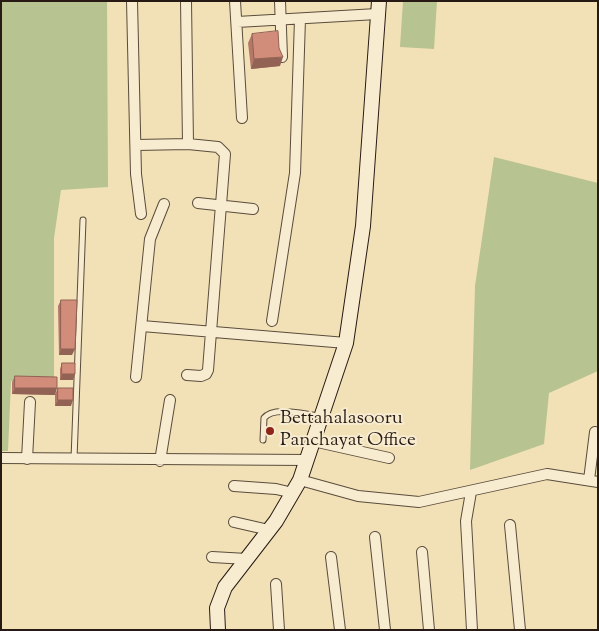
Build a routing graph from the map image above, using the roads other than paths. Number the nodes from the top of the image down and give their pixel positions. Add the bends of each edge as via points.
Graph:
1 (132, 1) edge
2 (186, 1) edge
3 (235, 1) edge
4 (280, 1) edge
5 (378, 8) edge
6 (300, 19) junction
7 (282, 20) junction
8 (236, 22) junction
9 (282, 57) edge
10 (242, 118) dead end
11 (188, 144) junction
12 (136, 145) junction
13 (198, 203) dead end
14 (164, 204) dead end
15 (222, 206) junction
16 (253, 209) dead end
17 (141, 214) dead end
18 (83, 220) dead end
19 (272, 321) dead end
20 (142, 326) junction
21 (211, 332) junction
22 (346, 343) junction
23 (187, 375) dead end
24 (136, 377) dead end
25 (170, 400) dead end
26 (30, 402) dead end
27 (321, 416) junction
28 (595, 432) dead end
29 (263, 440) dead end
30 (313, 441) junction
31 (1, 458) edge
32 (389, 458) dead end
33 (27, 459) junction
34 (74, 459) junction
35 (308, 460) junction
36 (160, 461) junction
37 (300, 480) junction
38 (593, 481) edge
39 (234, 486) dead end
40 (471, 492) junction
41 (293, 493) junction
42 (234, 522) dead end
43 (510, 525) dead end
44 (269, 530) junction
45 (375, 537) dead end
46 (422, 552) dead end
47 (331, 556) dead end
48 (212, 557) dead end
49 (247, 559) junction
50 (276, 584) dead end
51 (218, 630) edge
52 (279, 630) edge
53 (340, 630) edge
54 (385, 630) edge
55 (429, 630) edge
56 (472, 630) edge
57 (520, 630) edge

1 - 12 street
2 - 11 street
3 - 8 street
4 - 7 street
5 - 6 street
5 - 22 street via 362,226
6 - 7 street
6 - 19 street via 295,173
7 - 8 street
7 - 9 street
8 - 10 street
11 - 12 street
11 - 15 street via 223,150
12 - 17 street
13 - 15 street
14 - 20 street via 150,239
15 - 16 street
15 - 21 street
18 - 34 lane
20 - 21 street
20 - 24 street
21 - 22 street
21 - 23 street via 206,374
22 - 27 street
25 - 36 street
26 - 33 street
27 - 29 lane via 269,413 264,418
27 - 30 street
28 - 38 street
30 - 32 street
30 - 35 street
31 - 33 street
33 - 34 street
34 - 36 street
35 - 36 street
35 - 37 street
37 - 40 street via 358,496 419,502
37 - 41 street
38 - 40 street via 547,474
39 - 41 street
40 - 56 street via 466,521
41 - 44 street
42 - 44 street
43 - 57 street
44 - 49 street
45 - 54 street
46 - 55 street
47 - 53 street
48 - 49 street
49 - 51 street via 220,597
50 - 52 street

